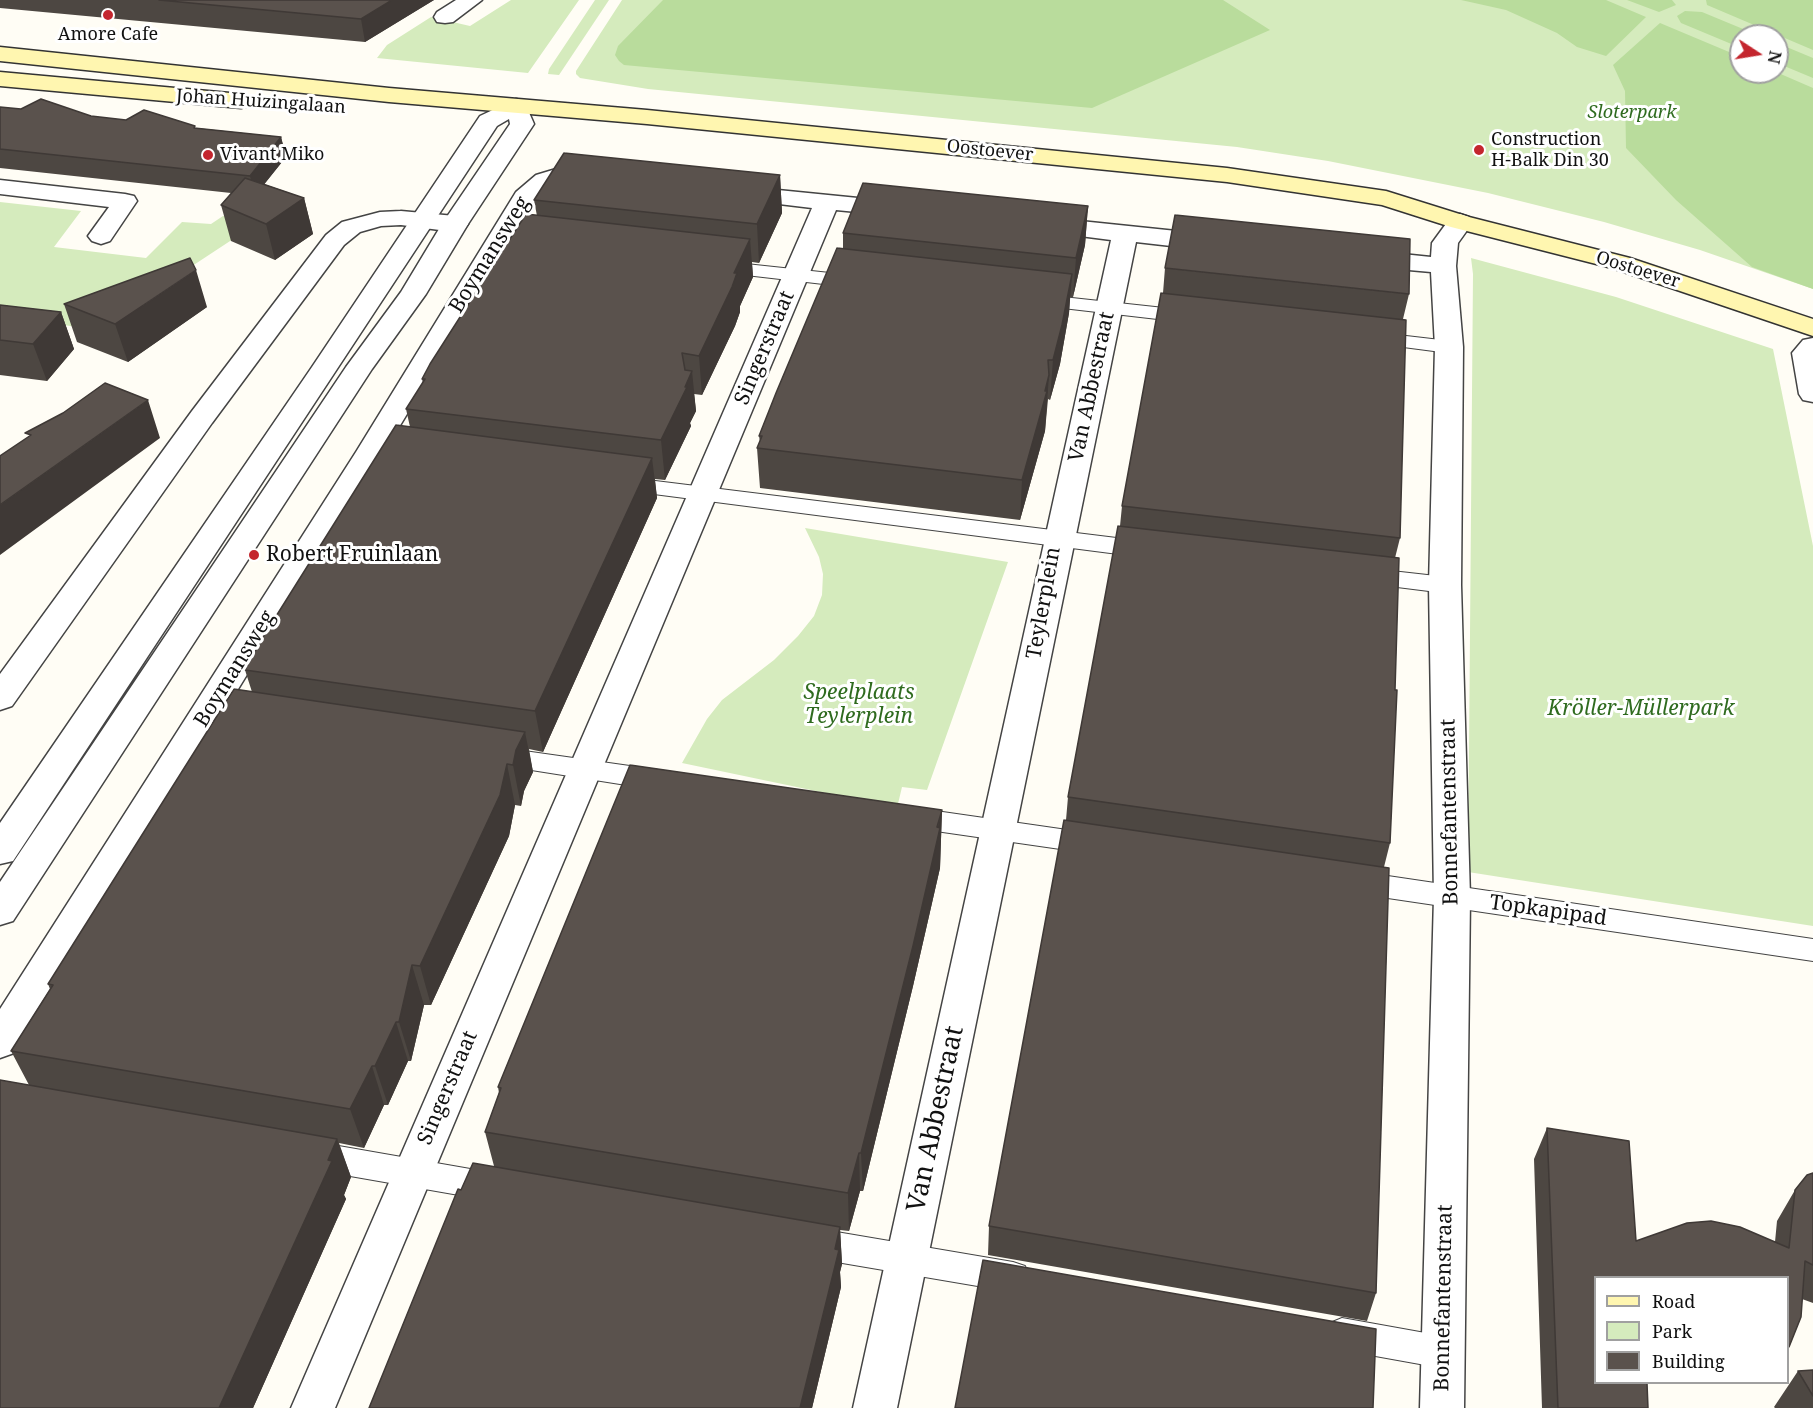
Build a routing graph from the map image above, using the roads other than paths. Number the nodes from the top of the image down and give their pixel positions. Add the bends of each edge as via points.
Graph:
1 (471, 0) edge
2 (445, 17) dead end
3 (0, 54) edge
4 (0, 79) edge
5 (519, 115) junction
6 (488, 121) junction
7 (621, 181) edge
8 (0, 187) edge
9 (712, 190) edge
10 (827, 202) junction
11 (922, 212) edge
12 (423, 221) junction
13 (1018, 222) edge
14 (1460, 222) junction
15 (455, 224) junction
16 (1125, 233) junction
17 (101, 236) dead end
18 (1243, 245) edge
19 (1337, 255) edge
20 (702, 265) edge
21 (1443, 266) junction
22 (796, 275) junction
23 (877, 284) edge
24 (1016, 298) edge
25 (1108, 308) junction
26 (1214, 320) edge
27 (1813, 328) edge
28 (1355, 336) edge
29 (1449, 346) junction
30 (1813, 346) edge
31 (1813, 394) edge
32 (597, 481) edge
33 (703, 494) junction
34 (1060, 540) junction
35 (1176, 554) edge
36 (1340, 573) edge
37 (1445, 585) junction
38 (0, 698) edge
39 (470, 753) edge
40 (586, 770) junction
41 (680, 784) edge
42 (880, 813) edge
43 (998, 830) junction
44 (1114, 847) edge
45 (0, 851) edge
46 (1324, 878) edge
47 (1452, 897) junction
48 (0, 911) edge
49 (1813, 950) edge
50 (0, 1042) edge
51 (285, 1150) edge
52 (412, 1173) junction
53 (529, 1193) edge
54 (776, 1236) edge
55 (905, 1259) junction
56 (1045, 1283) edge
57 (1314, 1329) edge
58 (1442, 1352) junction
59 (313, 1408) edge
60 (874, 1408) edge
61 (1442, 1408) edge

1 - 2 street
3 - 5 main road, Johan Huizingalaan
4 - 6 main road, Johan Huizingalaan
5 - 6 main road, Johan Huizingalaan
5 - 14 main road, Oostoever via 1227,175 1386,198
5 - 15 street
6 - 12 street
7 - 50 street, Boymansweg via 564,176 545,180 528,192 507,243 218,715
8 - 17 street via 125,201
9 - 10 street
10 - 11 street
10 - 22 street, Singerstraat
12 - 15 street
12 - 38 street via 380,219 351,227 335,240
12 - 45 street
13 - 16 street
14 - 21 street, Bonnefantenstraat via 1445,243
14 - 27 main road, Oostoever via 1621,263
15 - 48 street via 413,294 347,386
16 - 18 street
16 - 25 street, Van Abbestraat
19 - 21 street
20 - 22 street
21 - 29 street, Bonnefantenstraat
22 - 23 street
22 - 33 street, Singerstraat
24 - 25 street
25 - 26 street
25 - 34 street, Van Abbestraat
28 - 29 street
29 - 37 street, Bonnefantenstraat
30 - 31 street via 1806,353
32 - 33 street, Teylerplein
33 - 34 street, Teylerplein
33 - 40 street
34 - 35 street
34 - 43 street, Teylerplein
36 - 37 street
37 - 47 street, Bonnefantenstraat
39 - 40 street
40 - 41 street
40 - 52 street, Singerstraat
42 - 43 street
43 - 44 street
43 - 55 street, Van Abbestraat
46 - 47 street, Topkapipad
47 - 49 street, Topkapipad
47 - 58 street, Bonnefantenstraat
51 - 52 street
52 - 53 street
52 - 59 street, Singerstraat
54 - 55 street
55 - 56 street
55 - 60 street, Van Abbestraat
57 - 58 street
58 - 61 street, Bonnefantenstraat

